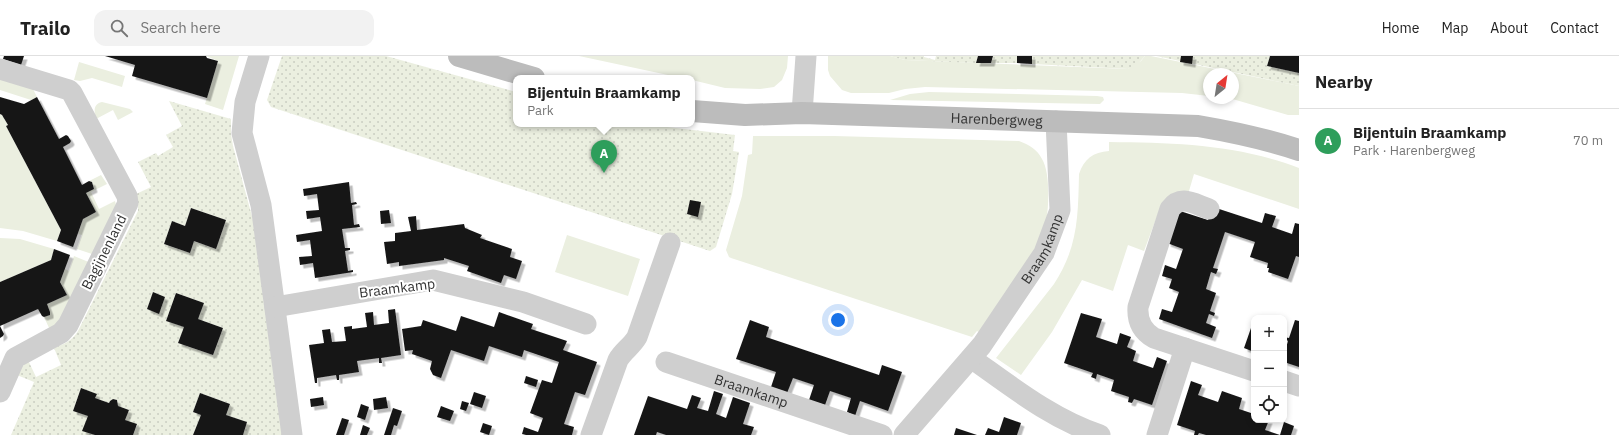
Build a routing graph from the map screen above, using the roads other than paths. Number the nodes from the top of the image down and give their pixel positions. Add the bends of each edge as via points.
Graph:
1 (259, 56) edge
2 (459, 56) edge
3 (806, 56) edge
4 (0, 69) edge
5 (524, 75) edge
6 (695, 111) edge
7 (802, 113) junction
8 (1056, 121) junction
9 (1299, 150) edge
10 (1208, 209) dead end
11 (670, 243) dead end
12 (275, 307) junction
13 (586, 324) dead end
14 (1185, 348) junction
15 (970, 358) junction
16 (666, 362) dead end
17 (1251, 370) edge
18 (1287, 382) edge
19 (1299, 386) edge
20 (0, 392) edge
21 (292, 435) edge
22 (591, 435) edge
23 (882, 435) edge
24 (904, 435) edge
25 (1100, 435) edge
26 (1157, 435) edge

1 - 12 street via 244,102 242,133 261,205
2 - 5 street
3 - 7 street
4 - 20 street, Bagijnenland via 72,93 127,196 128,203 68,326 61,333 15,358
6 - 7 street, Harenbergweg via 745,115
7 - 8 street, Harenbergweg
8 - 9 street, Harenbergweg via 1198,126 1240,133
8 - 15 street, Braamkamp via 1060,210 1044,253 982,345
10 - 14 street via 1179,201 1170,209 1138,308 1137,315 1147,334
11 - 22 street via 637,337 618,360
12 - 13 street, Braamkamp via 433,280 523,302
12 - 21 street
14 - 17 street
14 - 26 street
15 - 24 street, Braamkamp
15 - 25 street via 1042,408 1067,422
16 - 23 street, Braamkamp
18 - 19 street

